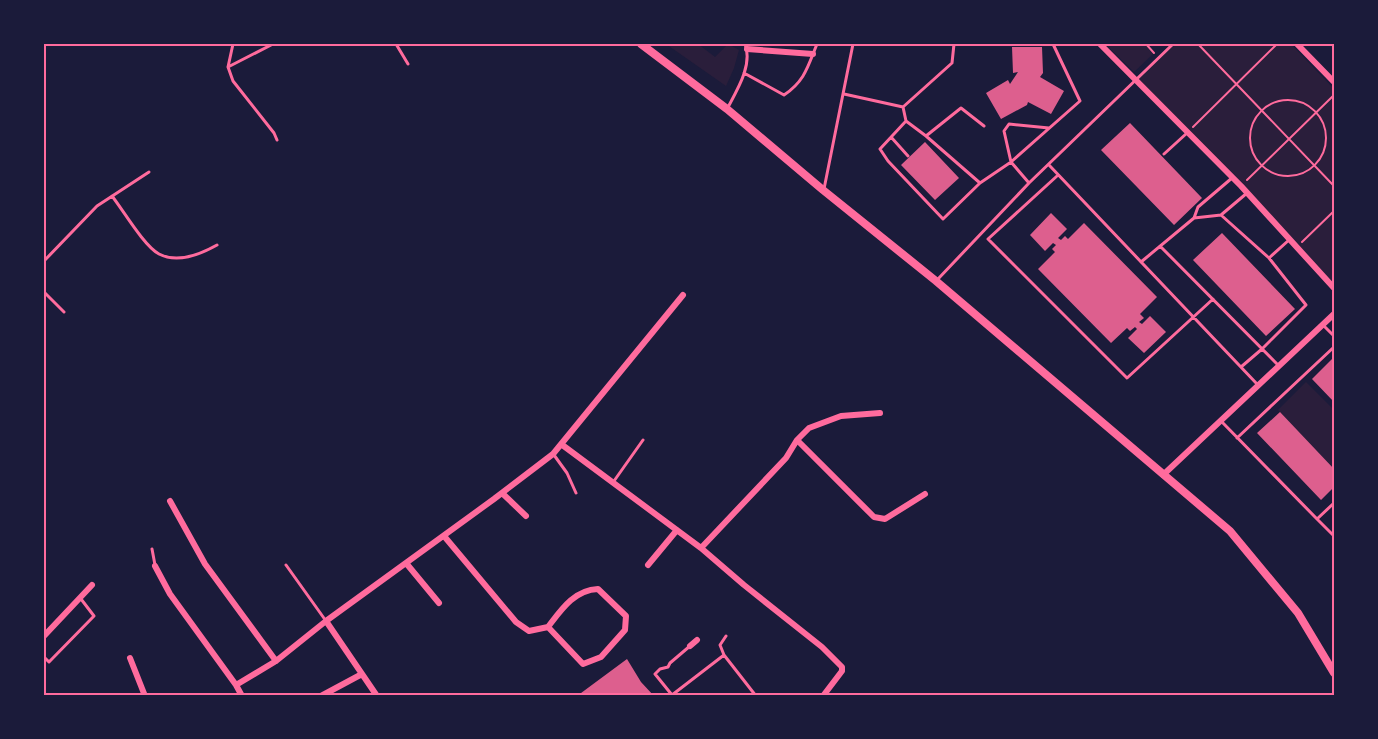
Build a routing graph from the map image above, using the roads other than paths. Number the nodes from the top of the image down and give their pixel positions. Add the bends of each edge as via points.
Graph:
1 (233, 44) edge
2 (273, 44) edge
3 (396, 44) edge
4 (640, 44) edge
5 (817, 44) edge
6 (853, 44) edge
7 (954, 44) edge
8 (1053, 44) edge
9 (1100, 44) edge
10 (1173, 44) edge
11 (1297, 44) edge
12 (746, 46) edge
13 (813, 54) junction
14 (408, 64) dead end
15 (228, 67) junction
16 (744, 73) junction
17 (1136, 79) junction
18 (1335, 82) edge
19 (844, 94) junction
20 (903, 107) junction
21 (727, 109) junction
22 (906, 121) junction
23 (984, 126) dead end
24 (1049, 128) junction
25 (1187, 133) junction
26 (926, 136) junction
27 (891, 137) junction
28 (277, 140) dead end
29 (1164, 154) dead end
30 (908, 156) dead end
31 (1011, 162) junction
32 (1048, 165) junction
33 (149, 172) dead end
34 (1057, 176) junction
35 (1232, 178) junction
36 (980, 183) junction
37 (1029, 183) junction
38 (823, 190) junction
39 (1247, 193) junction
40 (112, 196) junction
41 (1221, 215) junction
42 (1194, 218) junction
43 (1289, 240) junction
44 (217, 245) dead end
45 (1160, 246) junction
46 (1269, 258) junction
47 (44, 261) edge
48 (1141, 262) junction
49 (936, 281) junction
50 (1335, 288) edge
51 (44, 292) edge
52 (682, 295) dead end
53 (1213, 299) junction
54 (64, 312) dead end
55 (1335, 314) edge
56 (1194, 319) junction
57 (1323, 325) junction
58 (1335, 336) edge
59 (1335, 347) edge
60 (1262, 349) junction
61 (1279, 366) junction
62 (1241, 367) junction
63 (1258, 385) junction
64 (880, 413) dead end
65 (1220, 421) junction
66 (1237, 438) junction
67 (643, 440) dead end
68 (797, 440) junction
69 (561, 444) junction
70 (553, 454) junction
71 (1163, 475) junction
72 (612, 482) junction
73 (502, 493) junction
74 (576, 493) dead end
75 (925, 494) dead end
76 (170, 501) dead end
77 (1335, 503) edge
78 (526, 516) dead end
79 (1317, 519) junction
80 (677, 530) junction
81 (1334, 535) edge
82 (444, 536) junction
83 (701, 548) junction
84 (152, 549) dead end
85 (406, 563) junction
86 (286, 565) dead end
87 (155, 566) joint
88 (648, 566) dead end
89 (92, 585) dead end
90 (80, 598) junction
91 (439, 603) dead end
92 (326, 621) junction
93 (548, 627) junction
94 (44, 636) edge
95 (726, 636) dead end
96 (697, 640) dead end
97 (690, 646) joint
98 (724, 655) junction
99 (44, 657) edge
100 (130, 658) dead end
101 (276, 660) junction
102 (1335, 673) edge
103 (362, 674) junction
104 (236, 685) junction
105 (755, 694) edge
106 (672, 695) edge
107 (824, 695) edge
108 (145, 696) edge
109 (242, 696) edge
110 (321, 696) edge
111 (377, 696) edge
112 (749, 696) edge

1 - 15 lane
2 - 15 lane
3 - 14 lane
4 - 21 street
5 - 13 lane
6 - 19 lane
7 - 20 lane via 952,63
8 - 24 lane via 1080,101
9 - 17 street
10 - 17 lane
11 - 18 street
12 - 13 street
12 - 16 lane
13 - 16 lane via 807,71 784,95
15 - 28 lane via 240,93
16 - 21 lane
17 - 25 street
17 - 32 lane
19 - 20 lane
19 - 38 lane
20 - 22 lane
21 - 38 street
22 - 26 lane
22 - 27 lane
23 - 26 lane via 961,108
24 - 31 lane
24 - 31 lane via 1009,124 1004,131
25 - 29 lane
25 - 35 street
26 - 36 lane
27 - 30 lane
27 - 36 lane via 880,149 943,219
31 - 36 lane
31 - 37 lane
32 - 34 lane
32 - 37 lane
33 - 40 lane
34 - 48 lane
34 - 56 lane via 988,239 1127,378
35 - 39 street
35 - 42 lane via 1198,207
37 - 49 lane
38 - 49 street
39 - 41 lane
39 - 43 street
40 - 44 lane via 160,254 175,258 199,255
40 - 47 lane via 97,206
41 - 42 lane
41 - 46 lane
42 - 45 lane
43 - 46 lane
43 - 50 street
45 - 48 lane
45 - 53 lane
46 - 60 lane via 1306,305
48 - 56 lane
49 - 71 street
51 - 54 lane
52 - 69 street
53 - 56 lane
53 - 60 lane
55 - 57 street
56 - 62 lane
57 - 58 lane
57 - 61 street
59 - 66 lane
60 - 61 lane
60 - 62 lane
61 - 63 street
62 - 63 lane
63 - 65 street
64 - 68 street via 841,416 809,428
65 - 66 lane
65 - 71 street
66 - 79 lane
67 - 72 lane
68 - 75 street via 874,516 885,519
68 - 83 street via 786,458
69 - 70 street
69 - 72 street
70 - 73 street
70 - 74 lane
71 - 102 street via 1230,531 1298,613
72 - 80 street
73 - 78 street
73 - 82 street
76 - 101 street via 205,564
77 - 79 lane
79 - 81 lane
80 - 83 street
80 - 88 street
82 - 85 street
82 - 93 street via 516,622 529,631
83 - 107 street via 842,667
84 - 87 lane
85 - 91 street
85 - 92 street
86 - 92 lane
87 - 104 street via 170,594
89 - 90 street
90 - 94 street
90 - 99 lane via 94,616 49,662
92 - 101 street
92 - 103 street
93 - 93 street via 583,664 601,657 625,630 626,616 597,589 575,597
95 - 98 lane via 720,645
96 - 97 street
97 - 106 lane via 656,674
98 - 105 lane
98 - 106 lane
100 - 108 street
101 - 104 street
103 - 110 street
103 - 111 street
104 - 109 street
105 - 112 lane

